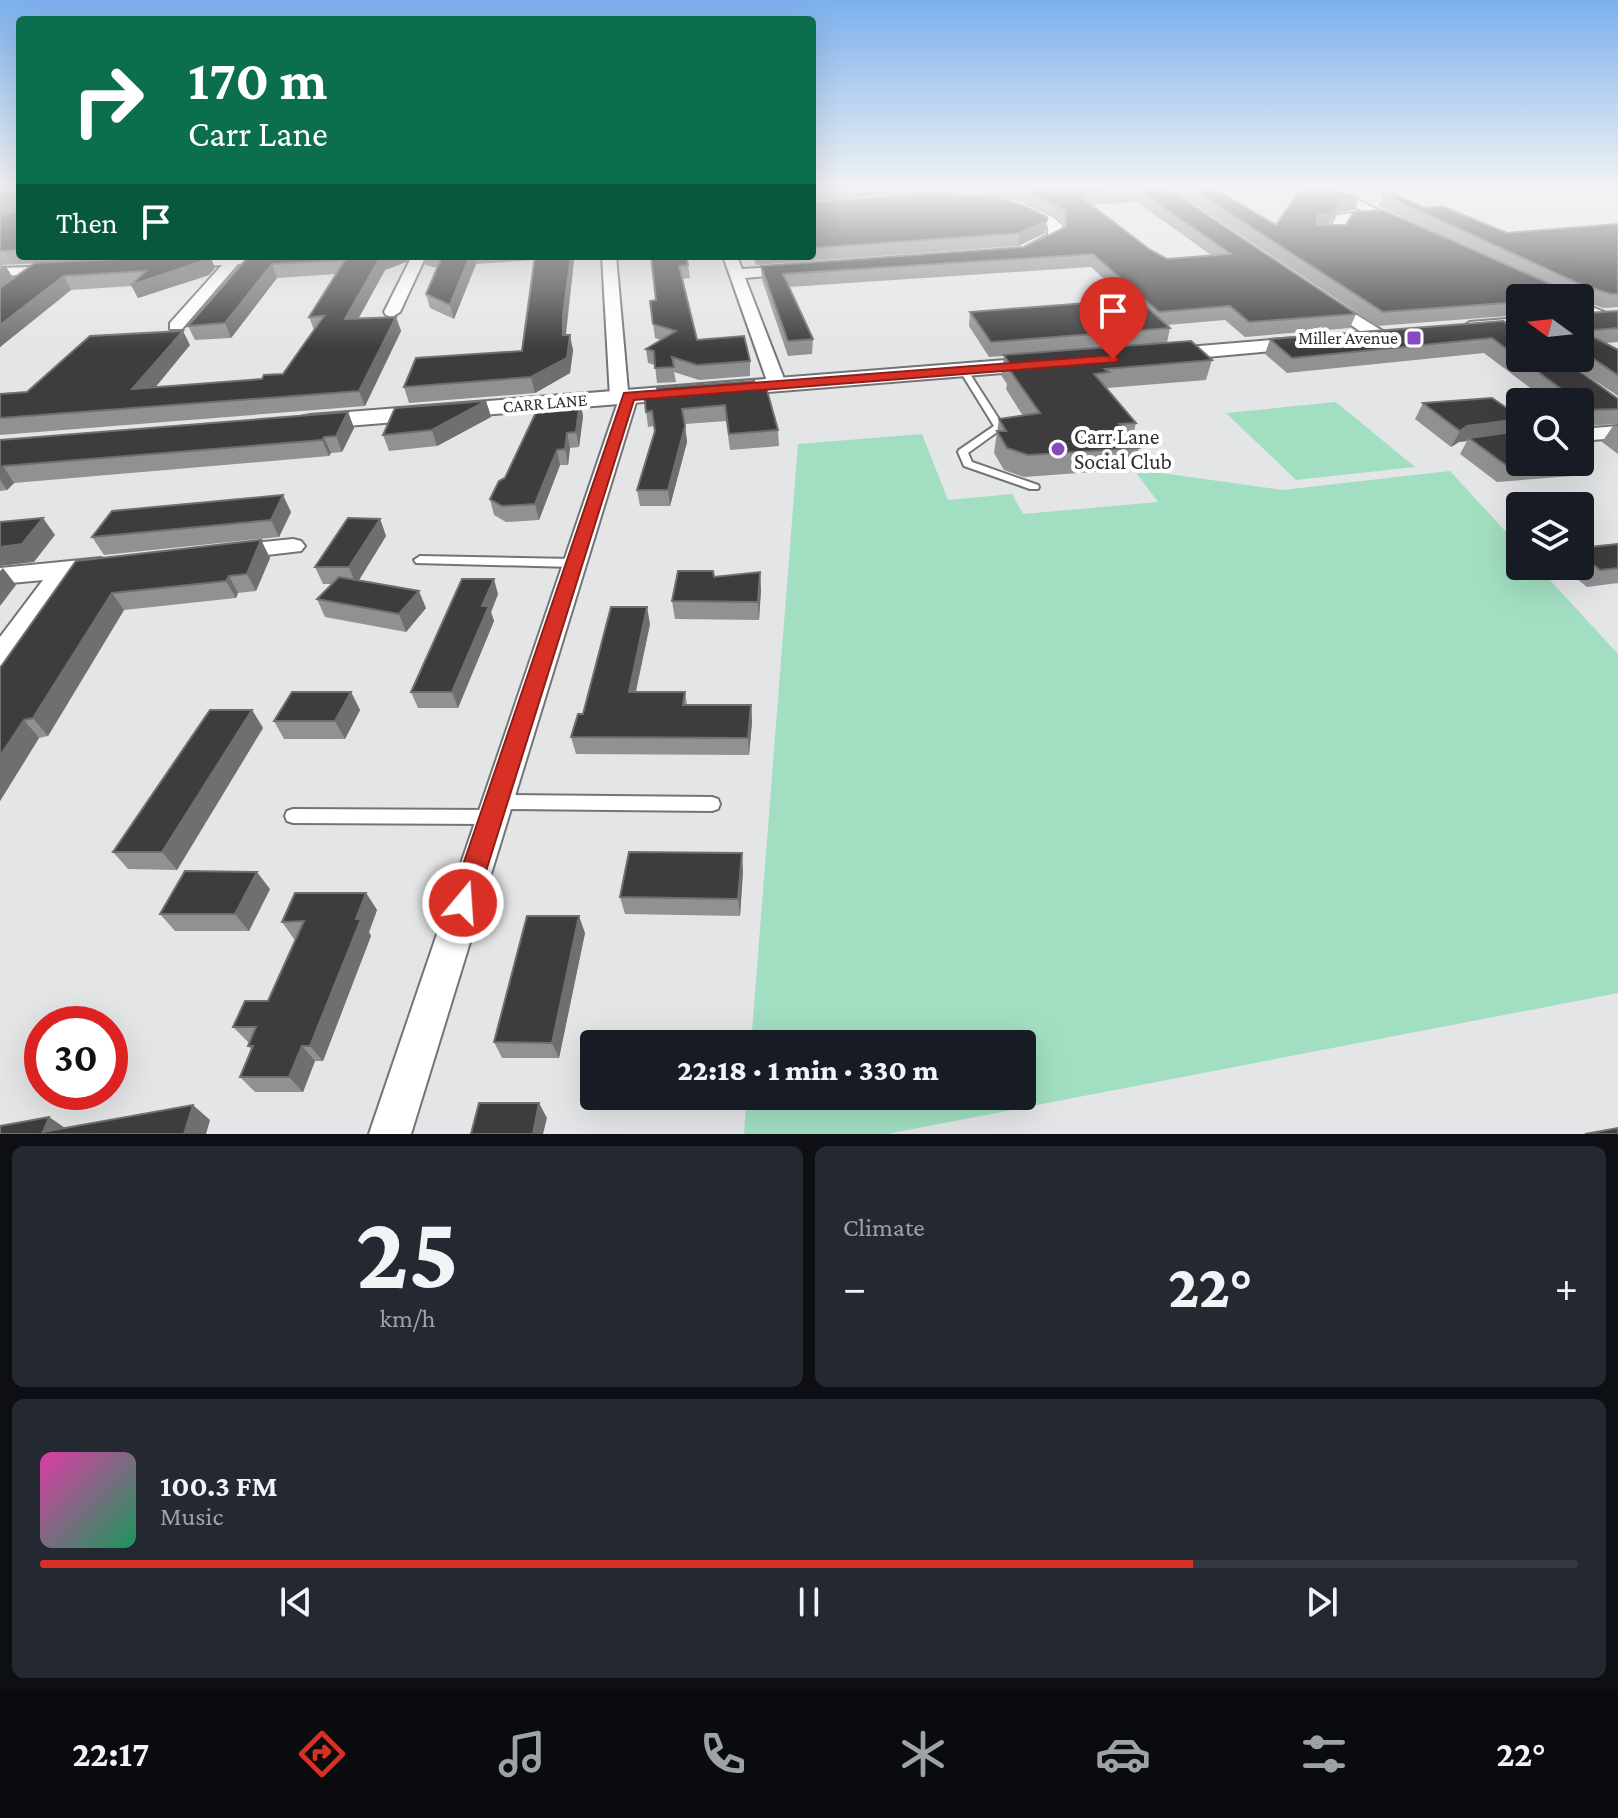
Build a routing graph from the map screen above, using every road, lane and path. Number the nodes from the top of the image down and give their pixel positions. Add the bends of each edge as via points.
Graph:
1 (1045, 242) edge
2 (1022, 253) edge
3 (234, 260) joint
4 (417, 260) edge
5 (609, 260) edge
6 (732, 260) edge
7 (158, 264) edge
8 (68, 269) edge
9 (805, 269) edge
10 (37, 271) junction
11 (0, 272) edge
12 (737, 274) junction
13 (12, 290) edge
14 (1317, 295) edge
15 (392, 312) dead end
16 (1506, 325) edge
17 (176, 326) dead end
18 (1453, 330) edge
19 (1409, 334) edge
20 (1380, 337) junction
21 (1134, 357) edge
22 (1072, 362) edge
23 (964, 371) junction
24 (777, 384) junction
25 (624, 397) junction
26 (294, 423) edge
27 (1618, 432) edge
28 (1594, 434) edge
29 (1034, 487) dead end
30 (293, 546) dead end
31 (213, 554) edge
32 (420, 560) dead end
33 (124, 563) edge
34 (573, 563) junction
35 (63, 570) junction
36 (0, 576) edge
37 (0, 656) edge
38 (712, 804) dead end
39 (494, 809) junction
40 (293, 816) dead end
41 (390, 1134) edge

1 - 2 street
3 - 7 street
3 - 17 street
4 - 15 street
5 - 25 street
6 - 12 street
8 - 10 street
9 - 12 street
10 - 11 street
10 - 13 street
12 - 24 street
14 - 20 street
16 - 18 street
19 - 20 street
20 - 21 street
22 - 23 street, CARR LANE
23 - 24 street, CARR LANE
23 - 29 lane via 999,427 963,452 968,464
24 - 25 street, CARR LANE
25 - 26 street, CARR LANE
25 - 34 street
27 - 28 street
30 - 31 street
32 - 34 lane
33 - 35 street
34 - 39 street
35 - 36 street
35 - 37 street
38 - 39 lane
39 - 40 lane
39 - 41 street

